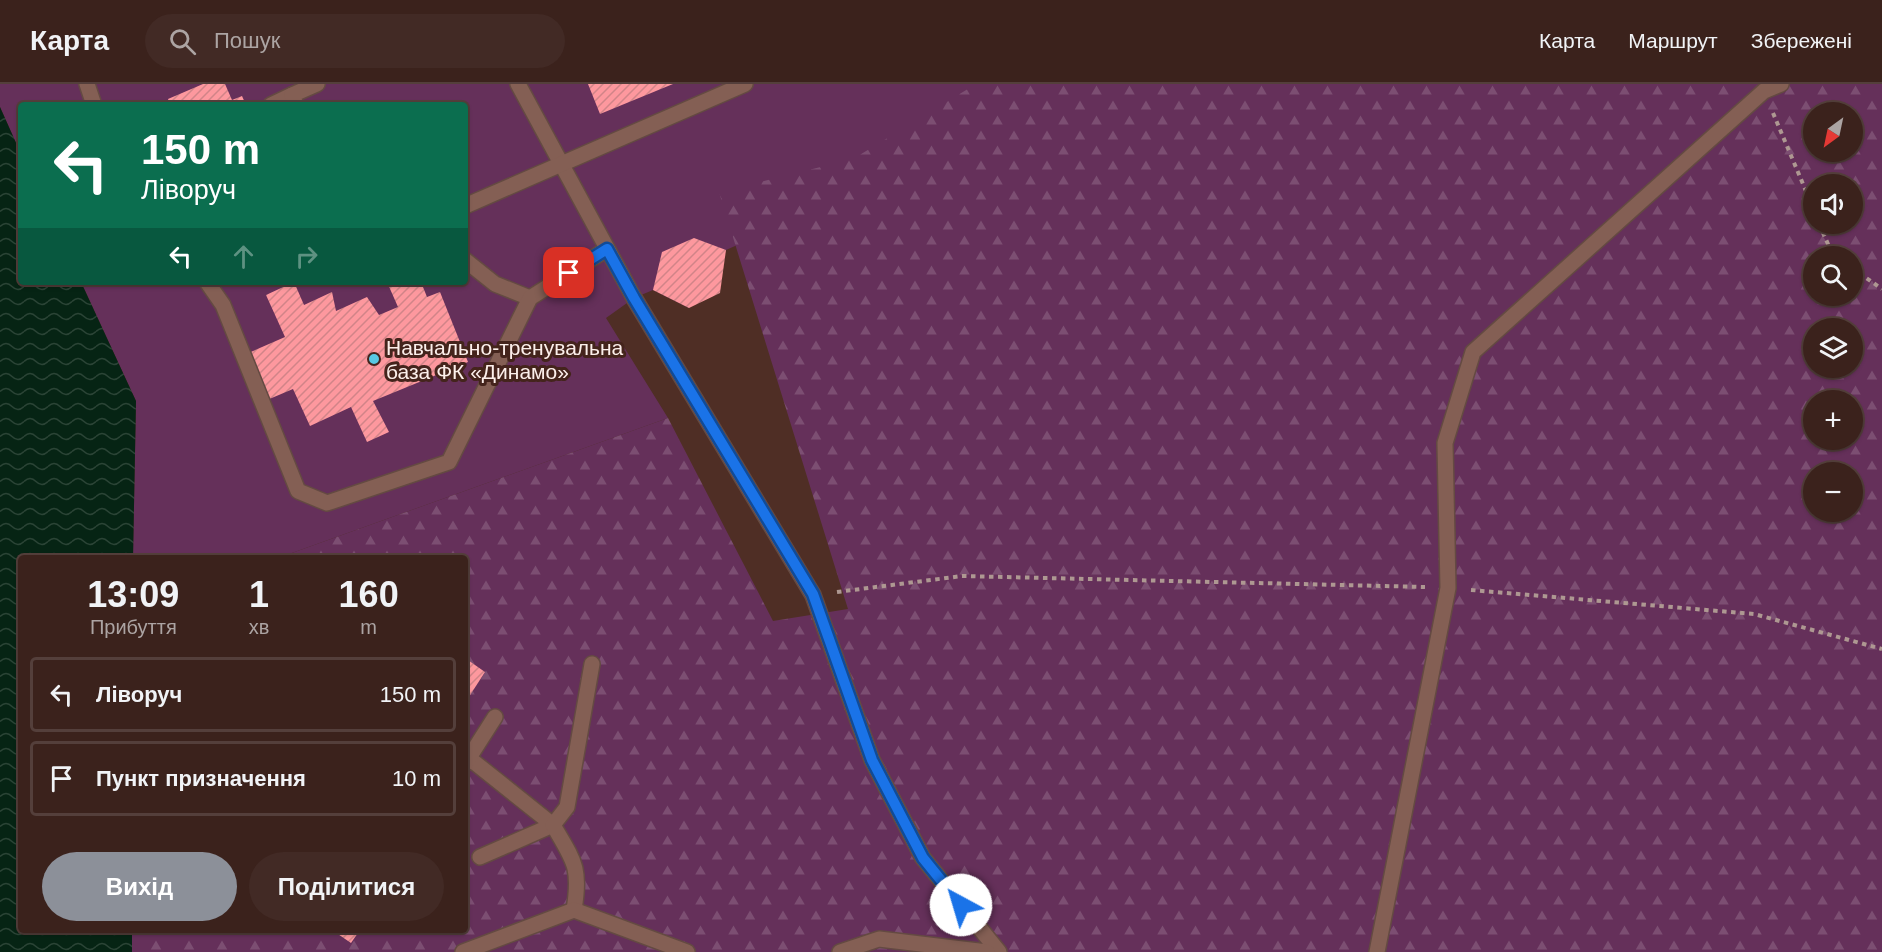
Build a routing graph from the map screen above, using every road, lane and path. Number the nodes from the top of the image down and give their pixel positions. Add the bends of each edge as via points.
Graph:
1 (87, 84) edge
2 (316, 84) edge
3 (518, 84) edge
4 (745, 84) edge
5 (1781, 84) edge
6 (1764, 91) junction
7 (294, 100) edge
8 (93, 102) edge
9 (561, 163) junction
10 (1803, 184) edge
11 (468, 206) edge
12 (607, 249) junction
13 (468, 262) edge
14 (1863, 276) edge
15 (209, 285) edge
16 (1882, 289) edge
17 (530, 298) junction
18 (1448, 588) junction
19 (813, 594) junction
20 (1882, 649) edge
21 (592, 664) dead end
22 (495, 717) dead end
23 (468, 759) edge
24 (468, 762) edge
25 (553, 825) junction
26 (480, 857) dead end
27 (574, 910) junction
28 (463, 952) edge
29 (687, 952) edge
30 (840, 952) edge
31 (987, 952) edge
32 (999, 952) edge
33 (1377, 952) edge

1 - 8 lane
2 - 7 lane
3 - 9 lane
4 - 9 lane
5 - 6 lane
6 - 10 path
6 - 18 lane via 1473,352 1445,443
9 - 11 lane
9 - 12 lane
12 - 17 lane
12 - 19 lane
13 - 17 lane via 495,284
14 - 16 path
15 - 17 lane via 223,305 298,491 327,503 449,462
18 - 19 path via 962,576
18 - 20 path via 1754,614
18 - 33 lane
19 - 32 lane via 872,760 902,819 923,858
21 - 25 lane via 567,807
22 - 23 lane
24 - 25 lane
25 - 26 lane
25 - 27 lane via 576,865
27 - 28 lane
27 - 29 lane
30 - 31 lane via 879,939

